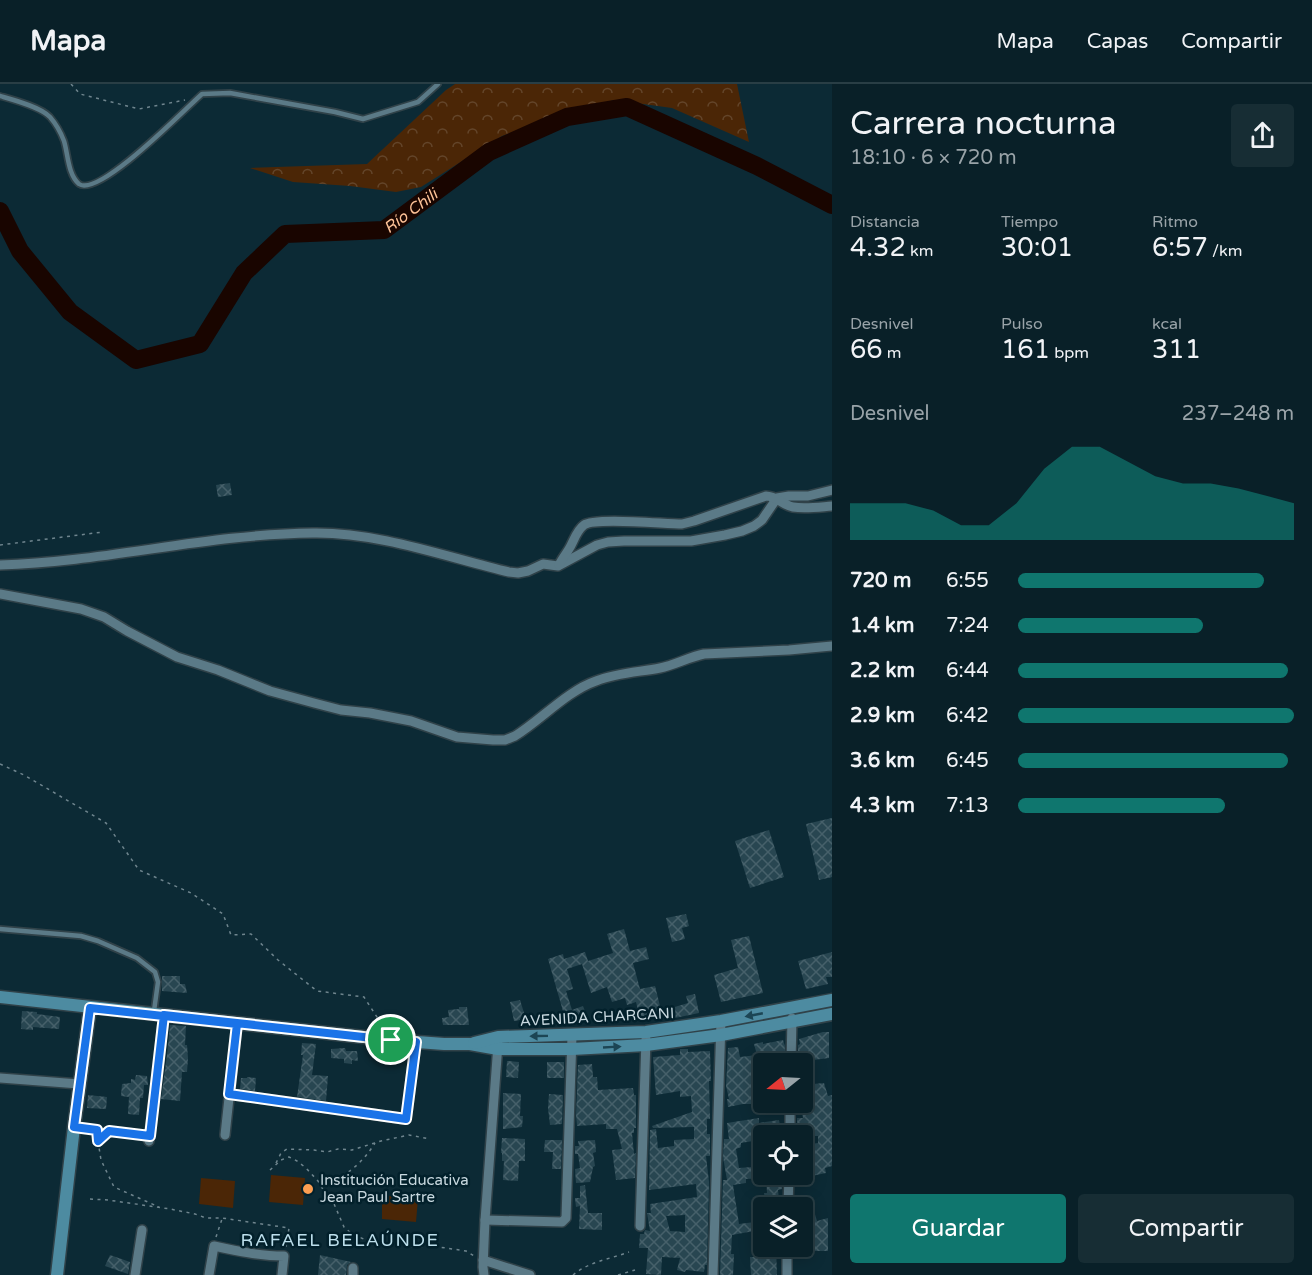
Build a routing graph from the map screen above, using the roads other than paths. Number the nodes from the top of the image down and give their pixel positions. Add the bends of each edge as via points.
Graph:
1 (438, 84) edge
2 (0, 96) edge
3 (832, 490) edge
4 (777, 498) junction
5 (832, 506) edge
6 (0, 564) edge
7 (558, 566) junction
8 (0, 594) edge
9 (832, 646) edge
10 (0, 929) edge
11 (0, 997) edge
12 (832, 1000) edge
13 (90, 1008) junction
14 (792, 1014) junction
15 (832, 1014) edge
16 (159, 1015) junction
17 (721, 1021) junction
18 (237, 1024) junction
19 (646, 1032) junction
20 (721, 1035) junction
21 (573, 1036) junction
22 (416, 1042) junction
23 (498, 1043) junction
24 (646, 1045) junction
25 (572, 1049) junction
26 (791, 1053) edge
27 (0, 1078) edge
28 (80, 1084) junction
29 (229, 1094) junction
30 (225, 1135) dead end
31 (150, 1138) road end
32 (485, 1220) junction
33 (640, 1226) dead end
34 (142, 1230) dead end
35 (787, 1257) edge
36 (483, 1260) junction
37 (57, 1275) edge
38 (135, 1275) edge
39 (209, 1275) edge
40 (282, 1275) edge
41 (484, 1275) edge
42 (530, 1275) edge
43 (713, 1275) edge
44 (787, 1275) edge

1 - 2 lane via 418,102 363,120 230,93 202,94 143,149 97,183 85,186 71,172 64,141 50,117
3 - 4 street
4 - 5 street via 792,507
4 - 7 street via 762,520 741,531 691,541 608,542
4 - 7 street via 766,496 682,524 587,523
6 - 7 street via 95,558 237,538 314,533 381,540 509,572 528,571 543,564
8 - 9 street via 93,613 177,657 270,691 341,710 411,722 456,737 493,740 515,736 579,689 615,675 662,668 704,654
10 - 16 lane via 81,936 136,957 155,972
11 - 13 main road, AVENIDA CHARCANI
12 - 14 main road, AVENIDA CHARCANI
13 - 16 main road, AVENIDA CHARCANI
13 - 28 main road
14 - 15 main road, AVENIDA CHARCANI
14 -> 17 main road, AVENIDA CHARCANI
14 - 20 main road, AVENIDA CHARCANI
14 - 26 street
16 - 18 main road, AVENIDA CHARCANI
16 - 31 street
17 - 19 main road, AVENIDA CHARCANI
17 - 20 street
18 - 22 main road, AVENIDA CHARCANI
18 - 29 street
19 - 21 main road, AVENIDA CHARCANI
19 - 24 street
20 - 24 main road, AVENIDA CHARCANI
20 - 43 street
21 -> 23 main road, AVENIDA CHARCANI
21 - 25 street
22 - 23 main road, AVENIDA CHARCANI
22 - 29 street via 406,1119
23 - 25 main road, AVENIDA CHARCANI
23 - 32 street
25 -> 24 main road, AVENIDA CHARCANI
24 - 33 street
25 - 32 street via 566,1218 562,1222
27 - 28 street
28 - 37 main road
29 - 30 street
32 - 36 street
34 - 38 street
35 - 44 street
36 - 41 street
36 - 42 street
39 - 40 street via 214,1246 284,1256

